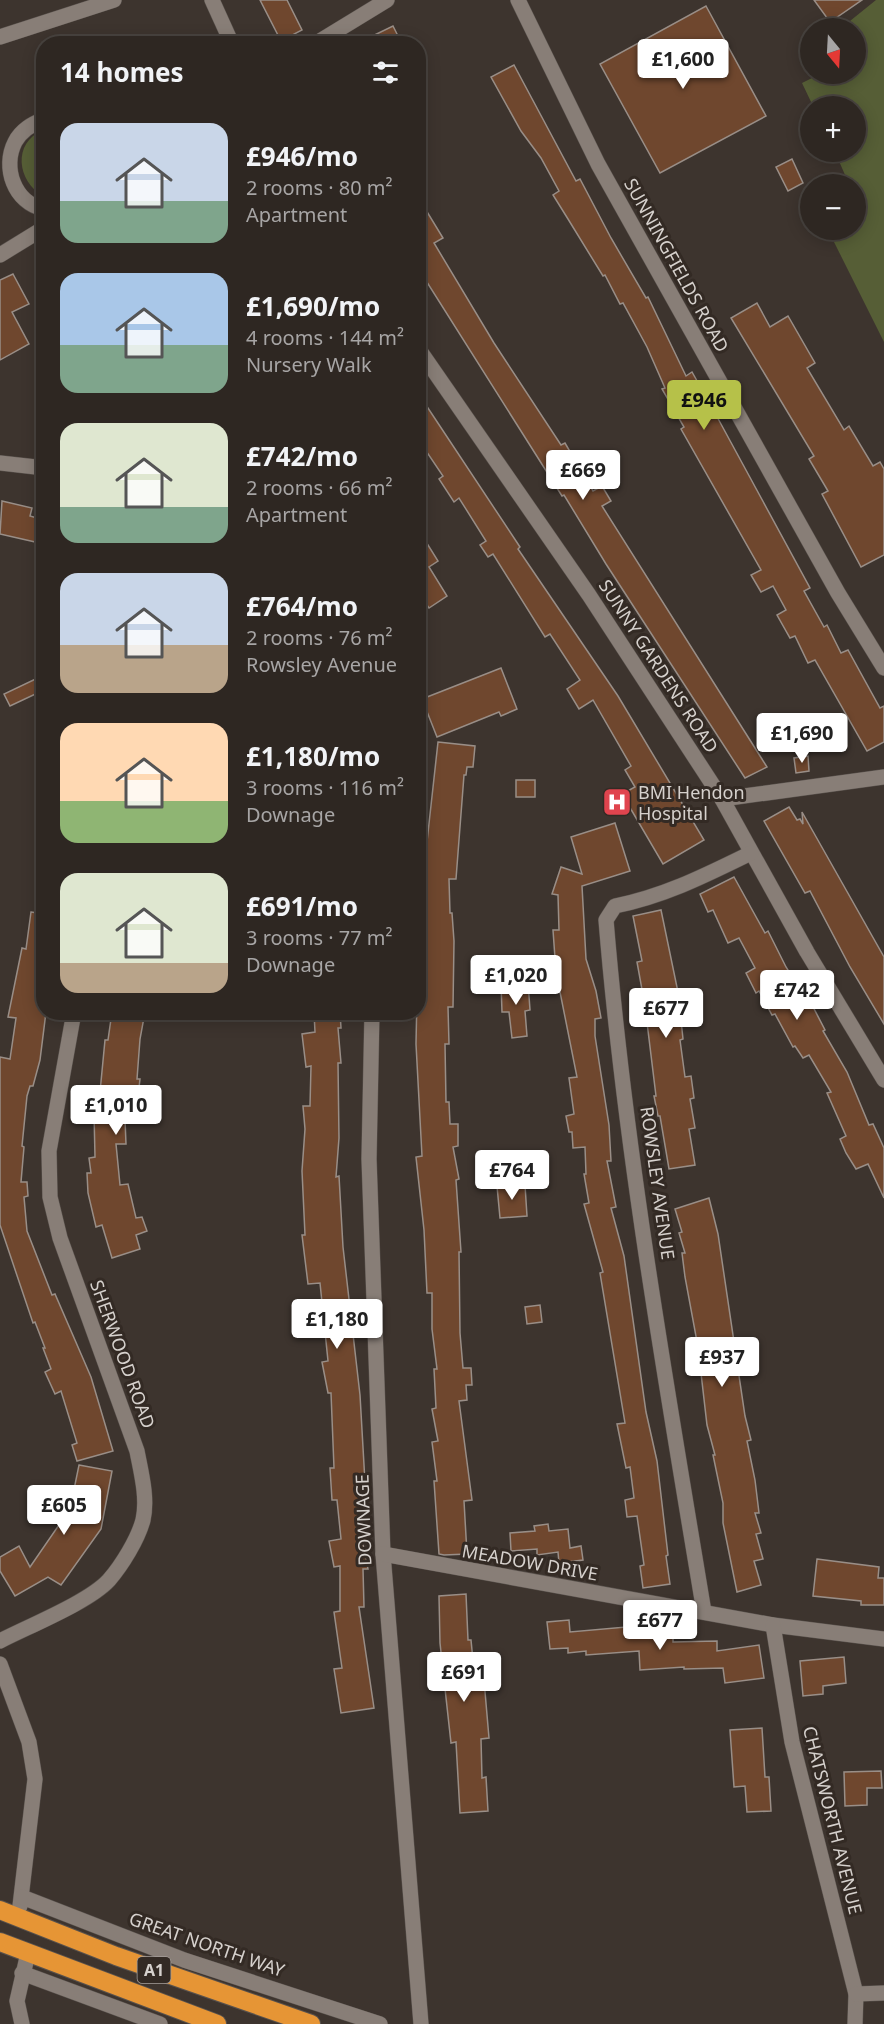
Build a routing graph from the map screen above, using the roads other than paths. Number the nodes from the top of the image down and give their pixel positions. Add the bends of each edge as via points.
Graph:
1 (114, 0) edge
2 (212, 0) edge
3 (387, 0) edge
4 (518, 0) edge
5 (228, 36) edge
6 (328, 36) edge
7 (0, 37) edge
8 (36, 122) edge
9 (5, 170) edge
10 (36, 205) edge
11 (36, 233) edge
12 (0, 255) edge
13 (426, 360) edge
14 (0, 463) edge
15 (36, 467) edge
16 (884, 668) edge
17 (884, 777) edge
18 (722, 799) junction
19 (752, 853) junction
20 (73, 1020) edge
21 (372, 1020) edge
22 (884, 1080) edge
23 (383, 1554) junction
24 (704, 1612) junction
25 (773, 1625) junction
26 (884, 1639) edge
27 (0, 1641) edge
28 (0, 1664) edge
29 (22, 1898) junction
30 (0, 1910) edge
31 (18, 1917) junction
32 (0, 1942) edge
33 (28, 1953) junction
34 (22, 1973) junction
35 (884, 1993) edge
36 (856, 1994) junction
37 (22, 2024) edge
38 (160, 2024) edge
39 (217, 2024) edge
40 (311, 2024) edge
41 (380, 2024) edge
42 (421, 2024) edge
43 (855, 2024) edge

1 - 7 street
2 - 5 street
3 - 6 street
4 - 16 street, SUNNINGFIELDS ROAD via 598,164
8 - 9 street via 15,140
9 - 10 street via 24,199
11 - 12 street
13 - 18 street, SUNNY GARDENS ROAD via 589,595
14 - 15 street
17 - 18 street
18 - 19 street, SUNNY GARDENS ROAD
19 - 22 street, SUNNY GARDENS ROAD
19 - 24 street, ROWSLEY AVENUE via 680,888 615,906 606,920 643,1222
20 - 27 street, SHERWOOD ROAD via 49,1151 50,1197 60,1238 137,1450 144,1487 143,1519 108,1581
21 - 23 street, DOWNAGE via 369,1159
23 - 24 street, MEADOW DRIVE
23 - 42 street, DOWNAGE
24 - 25 street, MEADOW DRIVE
25 - 26 street, MEADOW DRIVE
25 - 36 street, CHATSWORTH AVENUE via 792,1742
28 - 29 street via 29,1742 35,1779
29 - 31 street
29 - 41 street, GREAT NORTH WAY via 184,1960
30 - 31 highway, A1
31 - 40 highway, A1 via 158,1972
32 - 33 highway, A1
33 - 34 street
33 - 39 highway, A1
34 - 37 street via 17,2001
34 - 38 street
35 - 36 street
36 - 43 street, CHATSWORTH AVENUE

